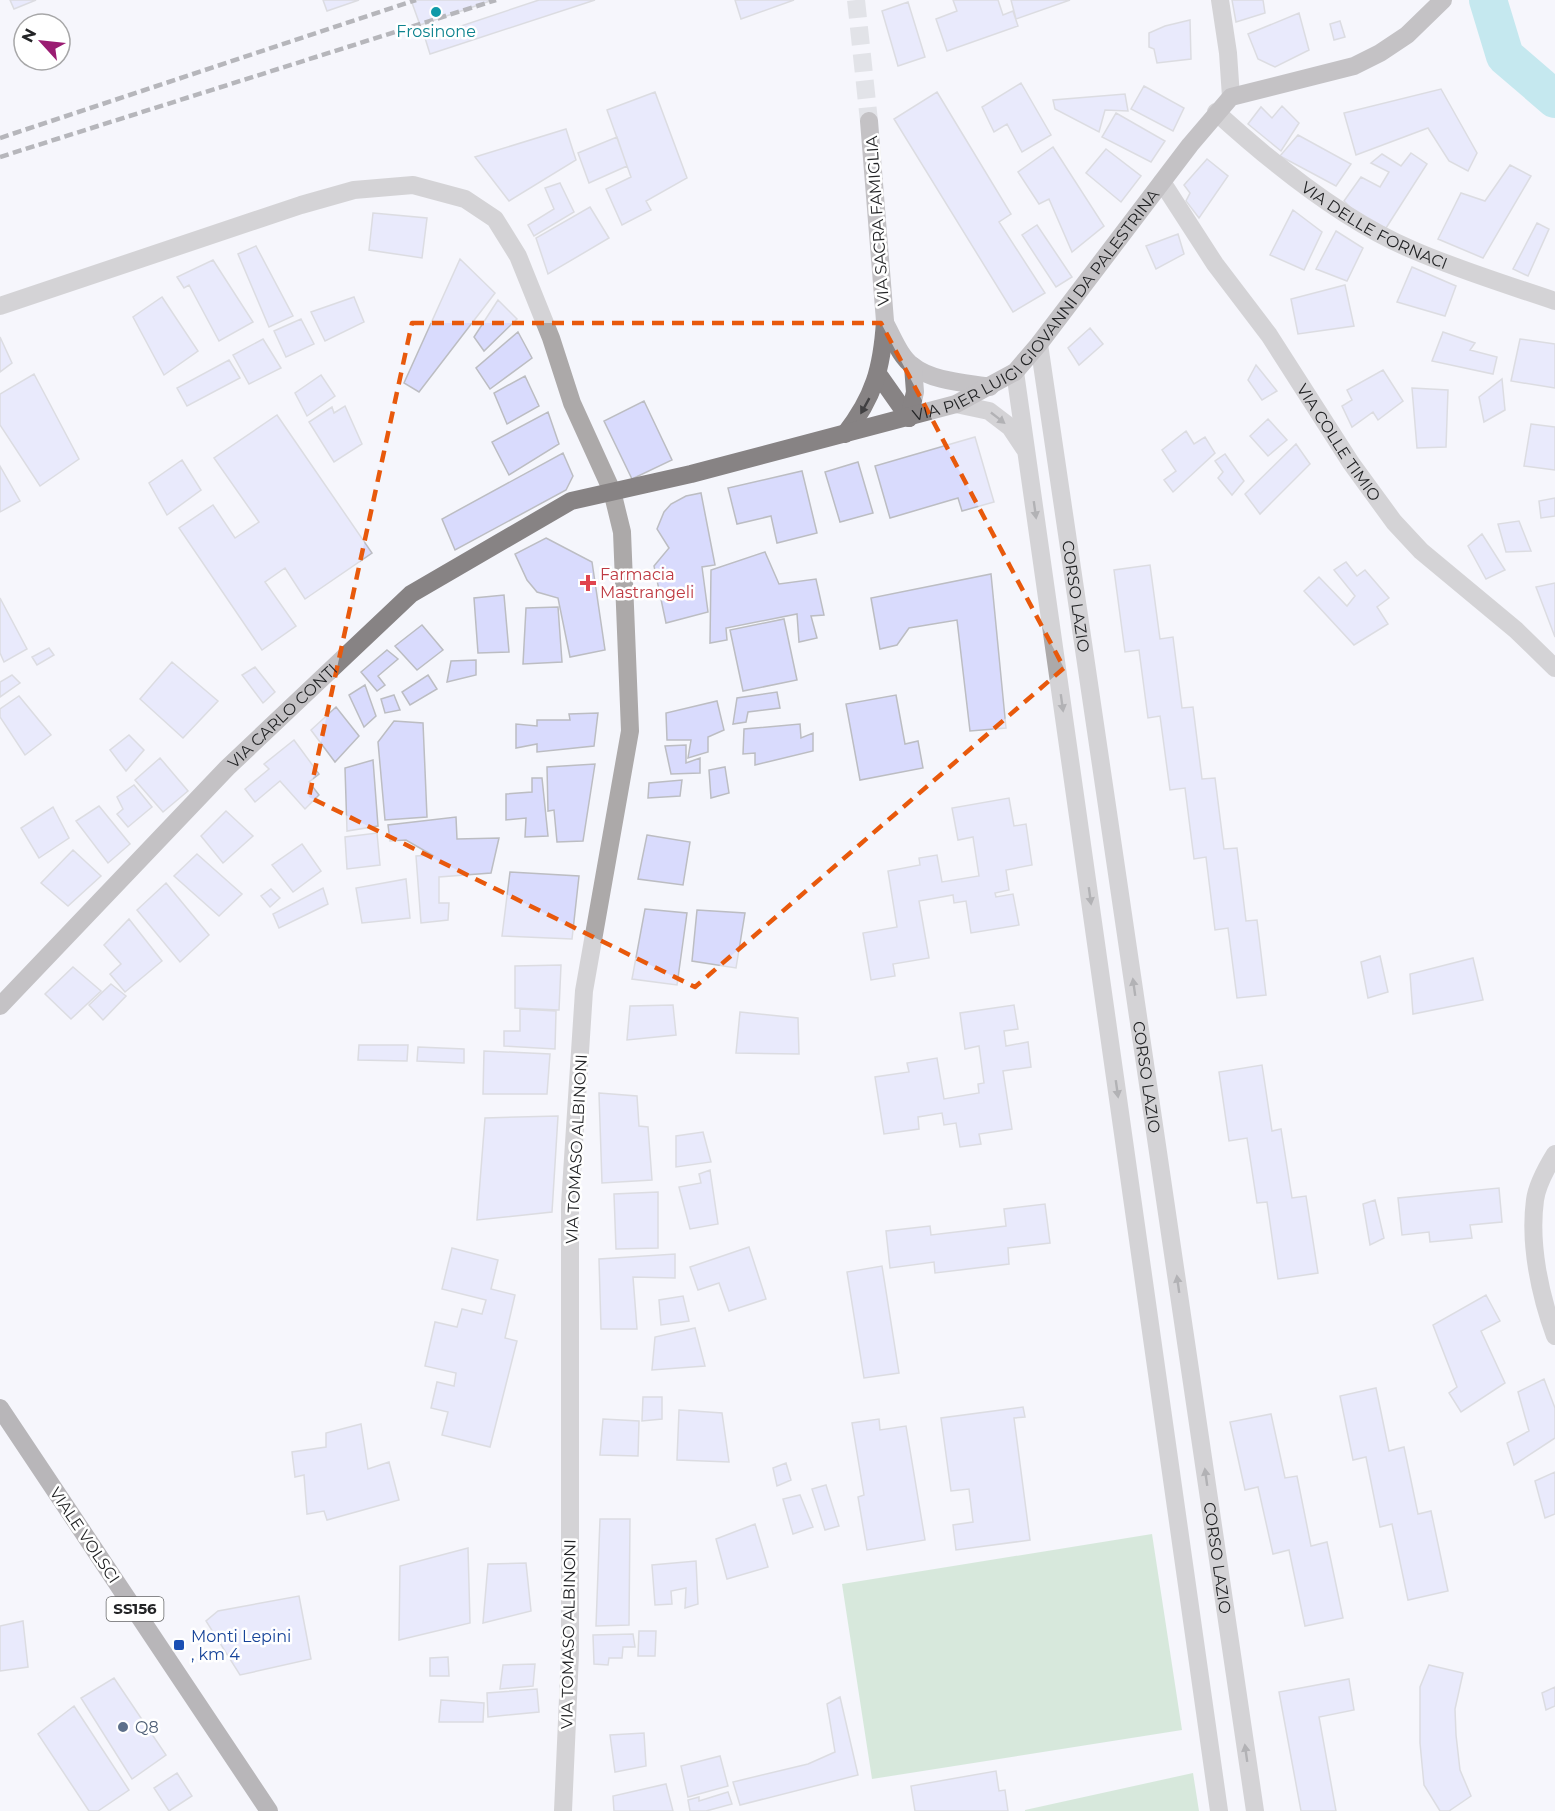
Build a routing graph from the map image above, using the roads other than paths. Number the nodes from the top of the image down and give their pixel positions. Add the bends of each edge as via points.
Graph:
1 (1220, 0) edge
2 (1440, 3) edge
3 (1231, 97) junction
4 (1216, 112) junction
5 (869, 121) tunnel mouth
6 (1162, 182) junction
7 (1555, 300) edge
8 (0, 306) edge
9 (885, 321) junction
10 (1039, 344) junction
11 (913, 366) junction
12 (1016, 372) junction
13 (878, 375) junction
14 (990, 387) junction
15 (956, 404) junction
16 (909, 418) junction
17 (845, 434) junction
18 (1027, 452) junction
19 (612, 491) junction
20 (1555, 668) edge
21 (0, 1006) edge
22 (1555, 1154) edge
23 (1555, 1336) edge
24 (0, 1408) edge
25 (269, 1811) edge
26 (563, 1811) edge
27 (1219, 1811) edge
28 (1255, 1811) edge

1 - 3 street
2 - 3 street via 1407,35 1354,66
3 - 4 street, VIA PIER LUIGI GIOVANNI DA PALESTRINA
4 - 6 street, VIA PIER LUIGI GIOVANNI DA PALESTRINA
4 - 7 street, VIA DELLE FORNACI via 1290,174 1373,230 1412,250
5 - 9 street, VIA SACRA FAMIGLIA
6 - 10 street, VIA PIER LUIGI GIOVANNI DA PALESTRINA
6 - 20 street, VIA COLLE TIMIO via 1394,522 1421,551
8 - 19 street, VIA TOMASO ALBINONI via 354,190 413,185 465,199 495,219 518,256 573,403
9 - 11 street
9 - 13 street
10 - 12 street, VIA PIER LUIGI GIOVANNI DA PALESTRINA
28 -> 10 street, CORSO LAZIO
11 - 14 street via 937,378
11 - 16 street via 915,392
12 - 14 street, VIA PIER LUIGI GIOVANNI DA PALESTRINA
12 - 18 street, CORSO LAZIO
13 - 16 street
13 -> 17 street via 860,414
14 - 15 street, VIA PIER LUIGI GIOVANNI DA PALESTRINA
15 - 16 street, VIA PIER LUIGI GIOVANNI DA PALESTRINA
15 -> 18 street, CORSO LAZIO via 989,411 1010,427
16 - 17 street, VIA PIER LUIGI GIOVANNI DA PALESTRINA
17 - 19 street, VIA PIER LUIGI GIOVANNI DA PALESTRINA
18 -> 27 street, CORSO LAZIO
19 - 21 street, VIA CARLO CONTI via 571,501 411,594 227,768
19 - 26 street, VIA TOMASO ALBINONI via 622,532 630,731 584,991 570,1204 570,1632
22 - 23 street via 1535,1198 1534,1241
24 - 25 main road, VIALE VOLSCI / SS156

